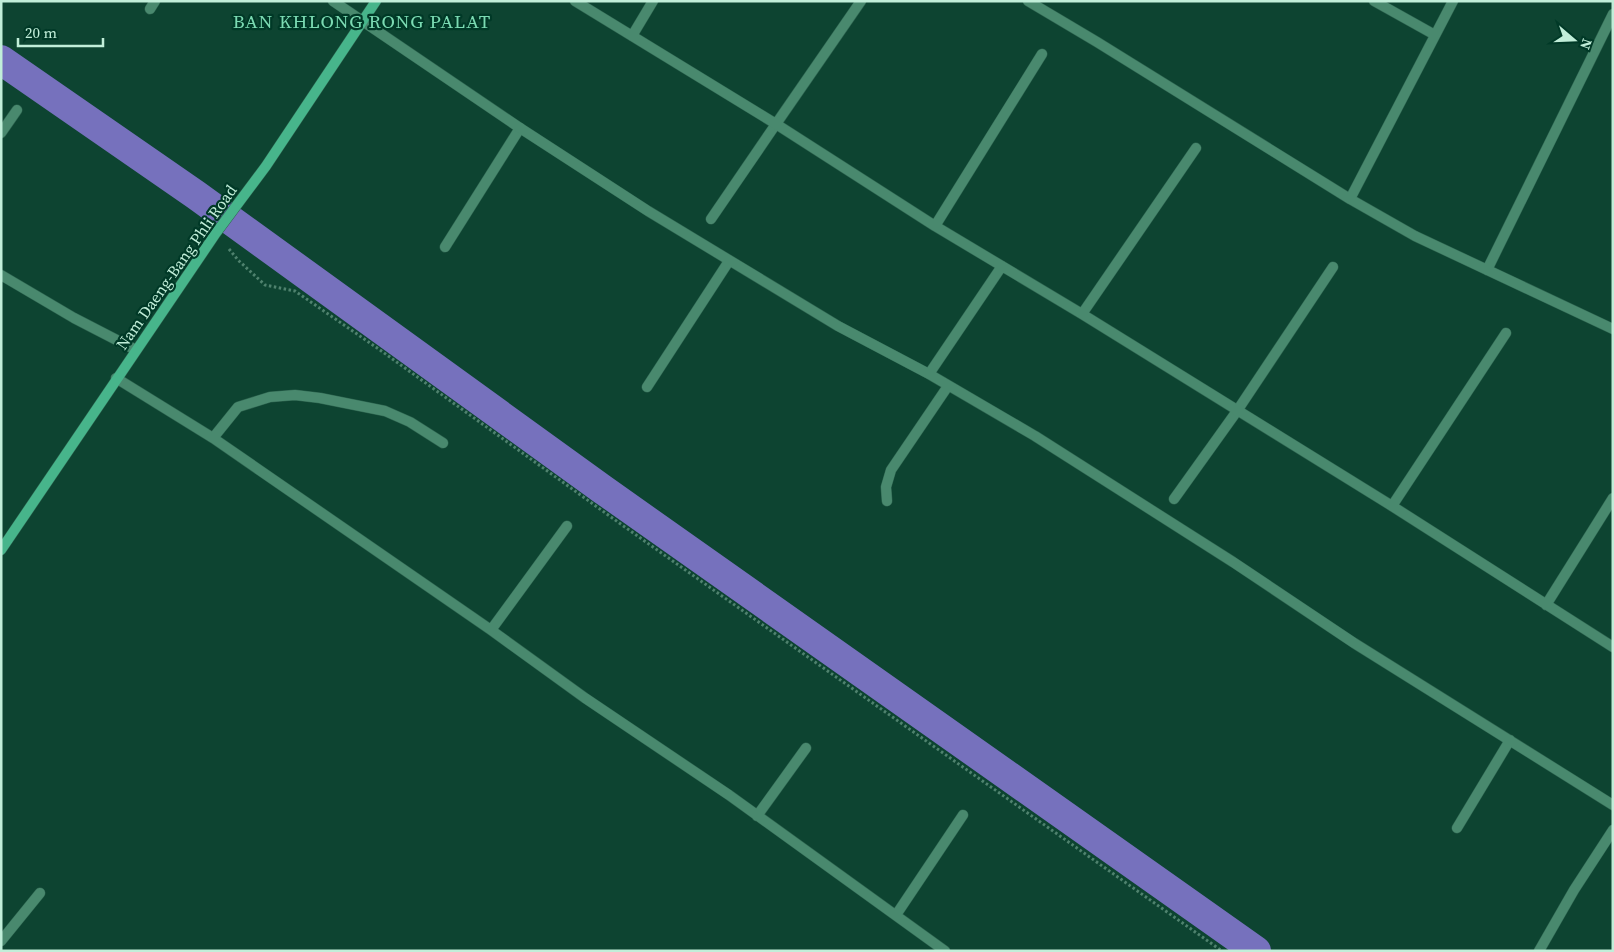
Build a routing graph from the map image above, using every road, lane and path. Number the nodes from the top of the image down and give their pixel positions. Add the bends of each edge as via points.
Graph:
1 (333, 1) edge
2 (376, 1) edge
3 (575, 1) edge
4 (653, 1) edge
5 (861, 1) edge
6 (1028, 1) edge
7 (1374, 1) edge
8 (1453, 1) edge
9 (1613, 14) edge
10 (363, 21) junction
11 (1435, 35) junction
12 (632, 36) junction
13 (1042, 54) dead end
14 (17, 110) dead end
15 (776, 124) junction
16 (520, 128) junction
17 (1, 133) edge
18 (1196, 148) dead end
19 (1350, 199) junction
20 (711, 219) dead end
21 (935, 226) junction
22 (216, 233) junction
23 (445, 247) dead end
24 (730, 261) junction
25 (1002, 266) junction
26 (1333, 267) dead end
27 (1487, 270) junction
28 (1, 275) edge
29 (1082, 314) junction
30 (1613, 329) edge
31 (1506, 333) dead end
32 (136, 350) junction
33 (929, 374) junction
34 (116, 378) junction
35 (948, 386) junction
36 (647, 387) dead end
37 (1237, 412) junction
38 (213, 438) junction
39 (443, 443) dead end
40 (1613, 498) edge
41 (1174, 499) dead end
42 (887, 501) dead end
43 (1392, 506) junction
44 (567, 526) dead end
45 (1, 550) edge
46 (1546, 605) junction
47 (491, 630) junction
48 (1613, 647) edge
49 (1510, 740) junction
50 (806, 748) dead end
51 (1613, 805) edge
52 (757, 816) junction
53 (964, 816) dead end
54 (1457, 828) dead end
55 (1613, 830) edge
56 (40, 893) dead end
57 (896, 915) junction
58 (1, 941) edge
59 (945, 951) edge
60 (1222, 951) edge
61 (1539, 951) edge

1 - 10 street
2 - 10 main road, Nam Daeng-Bang Phli Road
3 - 12 street
4 - 12 street
5 - 15 street
6 - 19 street
7 - 11 street
8 - 11 street
9 - 27 street
10 - 16 street
10 - 22 main road, Nam Daeng-Bang Phli Road via 266,166
11 - 19 street
12 - 15 street
13 - 21 street
14 - 17 street
15 - 20 street
15 - 21 street
16 - 23 street
16 - 24 street
18 - 29 street
19 - 27 street via 1415,236
21 - 25 street
22 - 32 main road, Nam Daeng-Bang Phli Road
22 - 60 path via 238,260 265,285 295,291 380,350
24 - 33 street via 838,326
24 - 36 street
25 - 29 street
25 - 33 street
26 - 37 street
27 - 30 street
28 - 32 street
29 - 37 street
31 - 43 street
32 - 34 main road, Nam Daeng-Bang Phli Road
33 - 35 street
34 - 38 street
34 - 45 main road, Nam Daeng-Bang Phli Road
35 - 42 street via 892,470 886,486
35 - 49 street via 1035,436
37 - 41 street
37 - 43 street
38 - 39 street via 238,407 270,397 295,395 385,411
38 - 47 street
40 - 46 street
43 - 46 street
44 - 47 street
46 - 48 street
47 - 52 street
49 - 51 street
49 - 54 street
50 - 52 street
52 - 57 street
53 - 57 street
55 - 61 street
56 - 58 street
57 - 59 street

